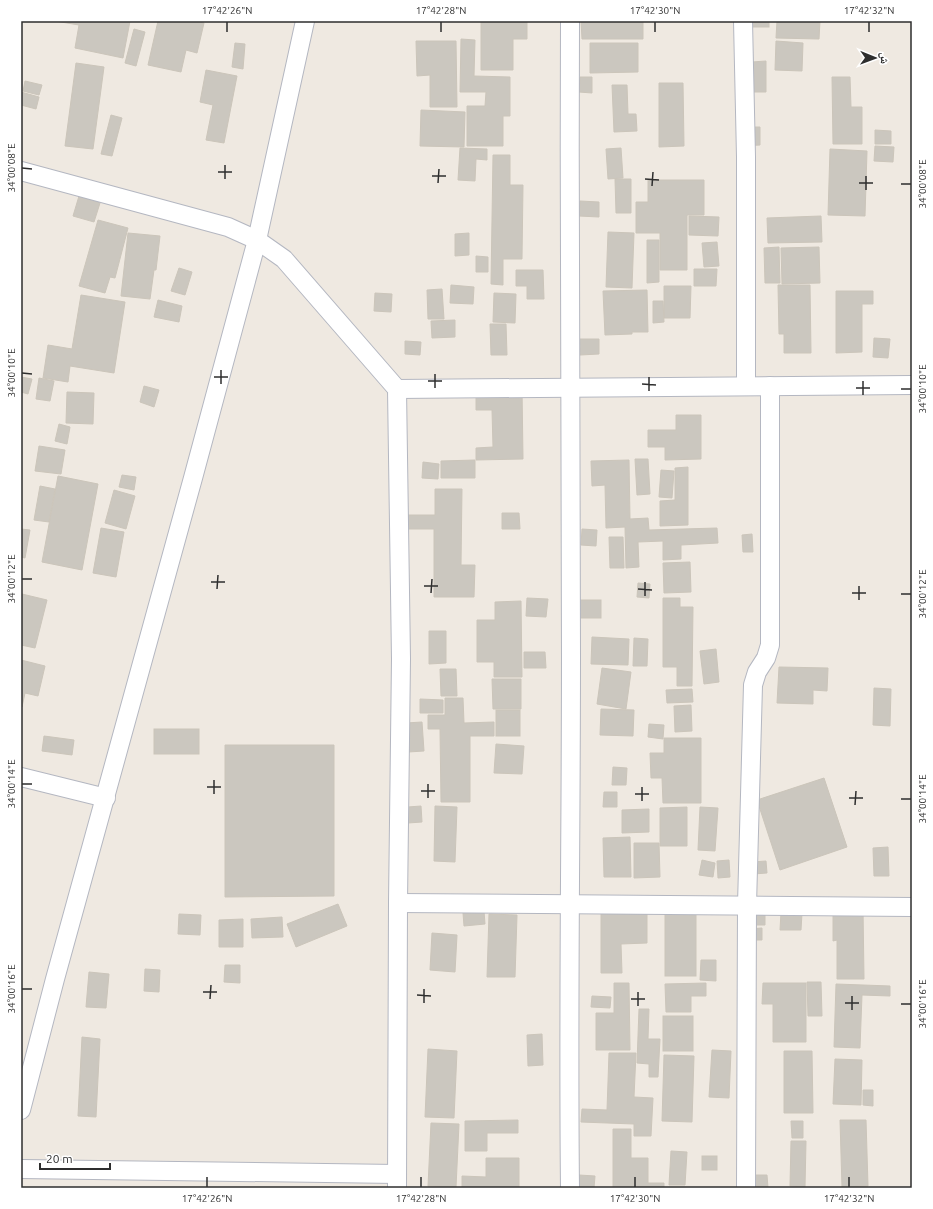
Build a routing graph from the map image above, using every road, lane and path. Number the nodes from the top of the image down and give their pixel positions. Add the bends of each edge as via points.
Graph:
1 (305, 21) edge
2 (570, 21) edge
3 (743, 21) edge
4 (21, 171) edge
5 (257, 240) junction
6 (912, 385) edge
7 (746, 386) junction
8 (770, 386) junction
9 (571, 387) junction
10 (397, 389) junction
11 (21, 777) edge
12 (106, 798) junction
13 (398, 904) junction
14 (570, 904) junction
15 (747, 905) junction
16 (912, 907) edge
17 (21, 1110) edge
18 (21, 1169) edge
19 (397, 1181) edge
20 (570, 1188) edge
21 (746, 1188) edge

1 - 5 street
2 - 9 street
3 - 7 street
4 - 5 street via 228,227
5 - 10 street via 284,259
5 - 12 street
6 - 8 street
7 - 8 street
7 - 9 street
8 - 15 street via 770,645 753,685
9 - 10 street
9 - 14 street
10 - 13 street via 401,659
11 - 12 street
12 - 17 street
13 - 14 street
13 - 19 street
14 - 15 street
14 - 20 street
15 - 16 street
15 - 21 street
18 - 19 street

